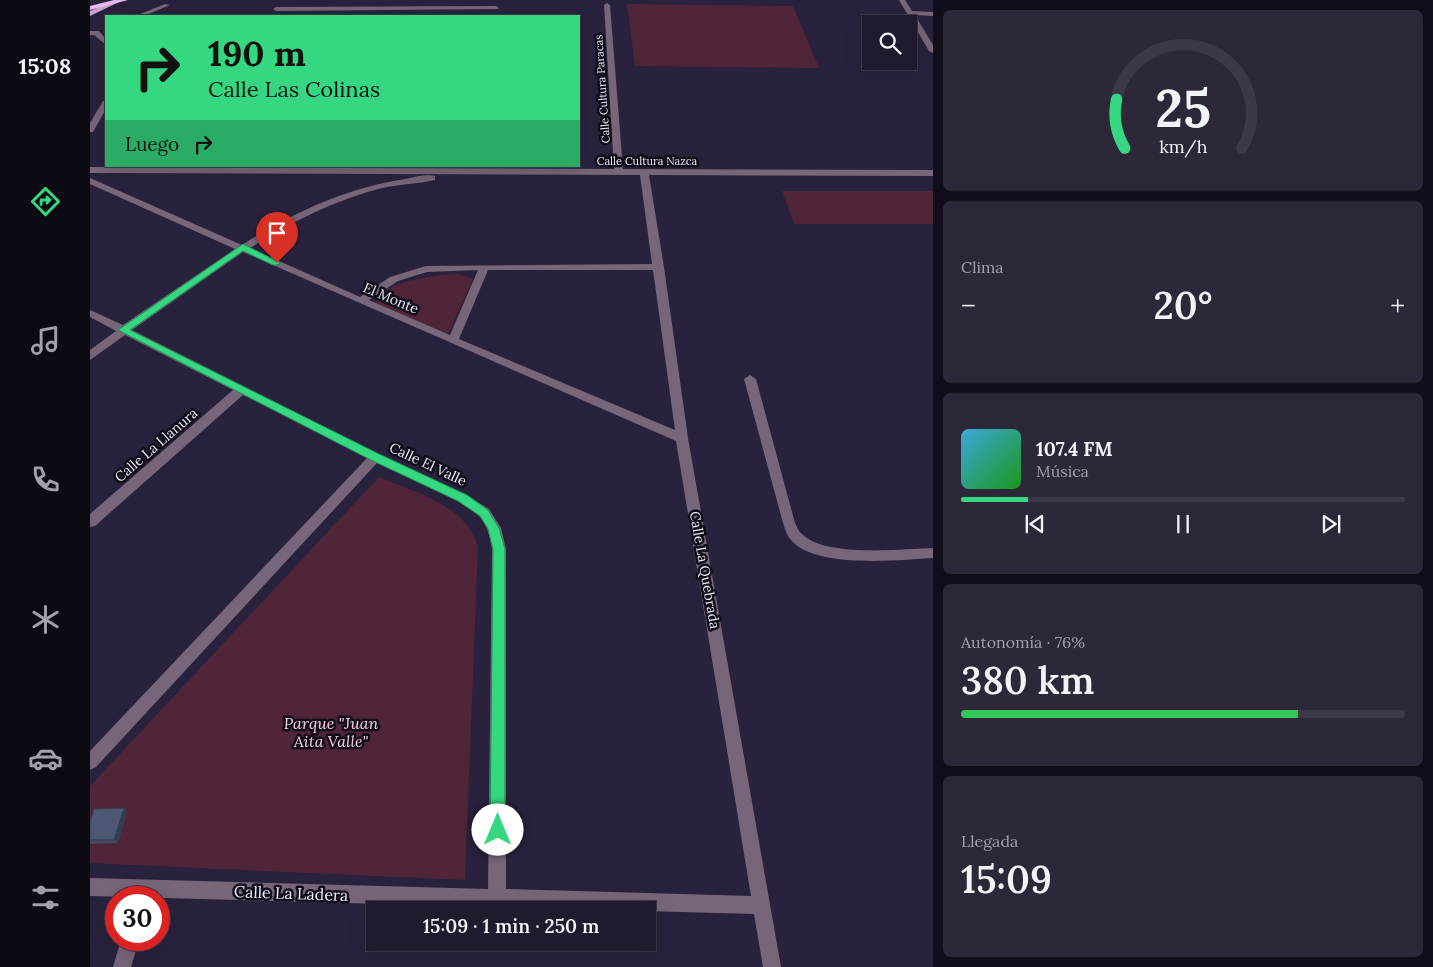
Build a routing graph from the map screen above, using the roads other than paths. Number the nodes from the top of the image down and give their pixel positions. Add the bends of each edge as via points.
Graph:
1 (281, 0) edge
2 (902, 0) edge
3 (120, 1) edge
4 (168, 3) edge
5 (496, 4) edge
6 (607, 5) dead end
7 (90, 8) edge
8 (276, 9) junction
9 (910, 13) junction
10 (90, 14) edge
11 (933, 14) edge
12 (140, 15) edge
13 (161, 15) edge
14 (273, 15) edge
15 (105, 29) edge
16 (93, 33) edge
17 (105, 41) edge
18 (933, 51) edge
19 (105, 105) edge
20 (90, 130) edge
21 (480, 169) edge
22 (90, 170) edge
23 (619, 172) junction
24 (644, 172) junction
25 (933, 173) edge
26 (90, 181) edge
27 (243, 247) junction
28 (484, 267) junction
29 (659, 267) junction
30 (361, 301) junction
31 (90, 313) edge
32 (123, 330) junction
33 (454, 339) junction
34 (90, 356) edge
35 (750, 379) dead end
36 (241, 390) junction
37 (682, 438) junction
38 (375, 457) junction
39 (90, 522) edge
40 (933, 554) edge
41 (90, 762) edge
42 (90, 887) edge
43 (105, 889) edge
44 (170, 893) edge
45 (497, 898) junction
46 (762, 905) junction
47 (127, 951) edge
48 (122, 967) edge
49 (772, 967) edge

1 - 8 street
2 - 9 street
3 - 7 highway
3 - 10 main road
4 - 12 street
4 - 13 street
5 - 8 street
6 - 23 street, Calle Cultura Paracas
8 - 14 street
9 - 11 street
9 - 18 street
15 - 16 street
16 - 17 street
19 - 20 street
21 - 22 street, Calle Cultura Nazca
21 - 23 street, Calle Cultura Nazca
21 - 27 street via 369,189 295,218
23 - 24 street, Calle Cultura Nazca
24 - 25 street, Calle Cultura Nazca
24 - 29 street, Calle La Quebrada
26 - 27 street, El Monte
27 - 30 street, El Monte
27 - 32 street
28 - 29 street
28 - 30 street via 444,267 414,272 394,279
28 - 33 street
29 - 37 street, Calle La Quebrada
30 - 33 street, El Monte
31 - 32 street, Calle El Valle
32 - 34 street
32 - 36 street, Calle El Valle
33 - 37 street, El Monte
35 - 40 street via 789,523 796,538 814,549 848,556
36 - 38 street, Calle El Valle
36 - 39 street, Calle La Llanura
37 - 46 street, Calle La Quebrada
38 - 41 street
38 - 45 street, Calle El Valle via 462,498 484,513 494,528 499,549
42 - 43 street, Calle La Ladera
44 - 45 street, Calle La Ladera
45 - 46 street, Calle La Ladera
46 - 49 street, Calle La Quebrada
47 - 48 street

